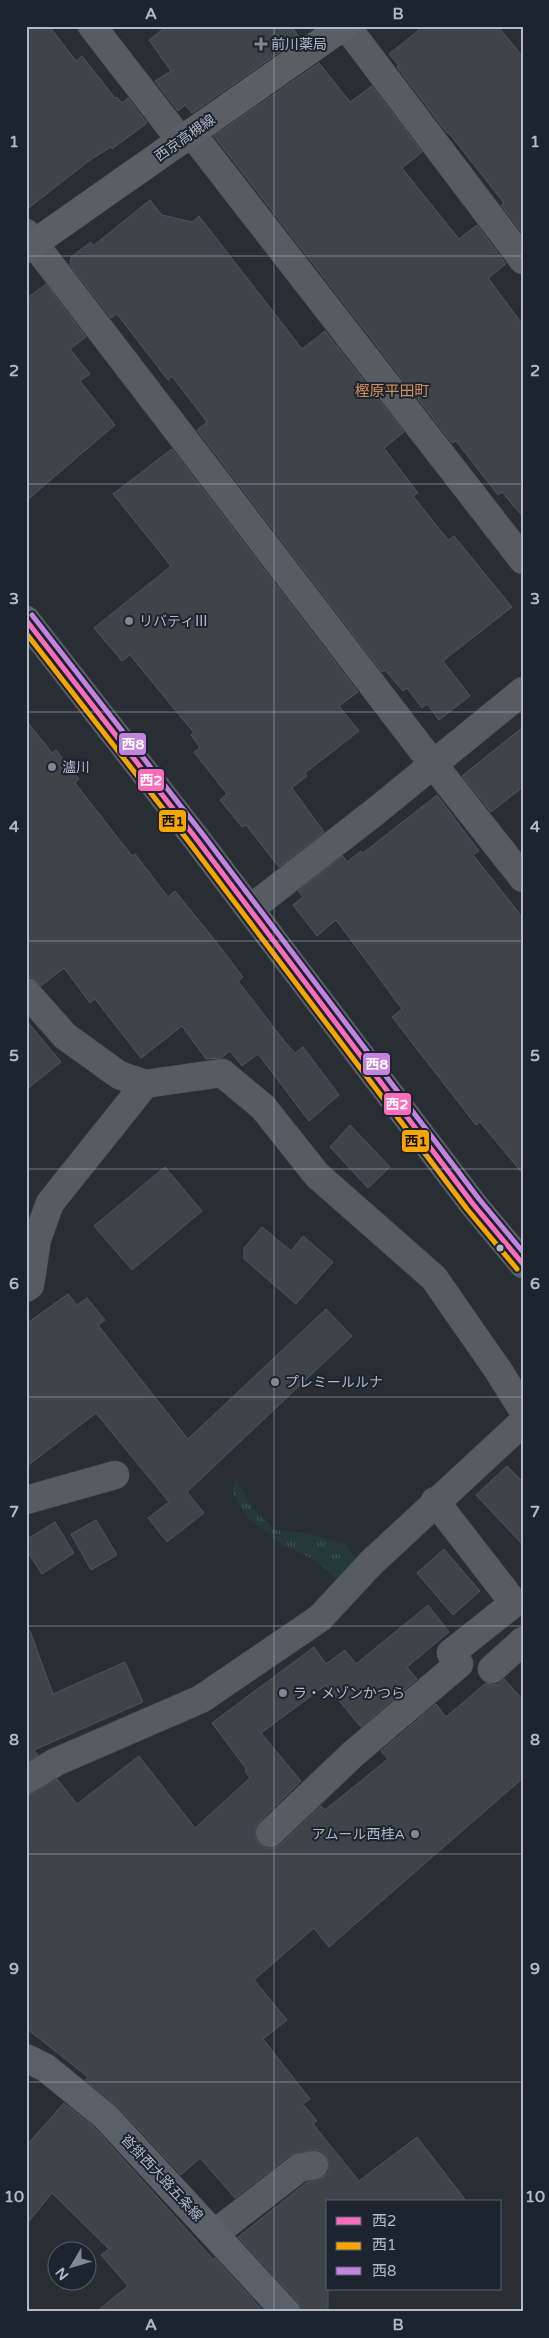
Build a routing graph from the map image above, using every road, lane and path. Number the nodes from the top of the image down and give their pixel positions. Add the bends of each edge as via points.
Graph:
1 (92, 26) edge
2 (333, 29) edge
3 (186, 138) junction
4 (29, 242) edge
5 (523, 260) edge
6 (523, 560) edge
7 (26, 620) edge
8 (523, 691) edge
9 (433, 764) junction
10 (523, 878) edge
11 (250, 909) junction
12 (26, 992) edge
13 (146, 1084) junction
14 (523, 1264) edge
15 (26, 1288) edge
16 (523, 1410) edge
17 (523, 1422) edge
18 (115, 1474) dead end
19 (26, 1500) edge
20 (436, 1501) junction
21 (523, 1641) edge
22 (492, 1669) dead end
23 (26, 1780) edge
24 (270, 1833) dead end
25 (26, 2058) edge
26 (314, 2165) dead end
27 (214, 2234) junction
28 (286, 2312) edge

1 - 3 street
2 - 3 main road, 西京高槻線
2 - 5 street
3 - 4 main road, 西京高槻線
3 - 6 street
4 - 9 street
7 - 11 street
8 - 9 street
9 - 10 street
9 - 11 street
11 - 14 street via 473,1204
12 - 13 street via 65,1036 119,1075
13 - 15 street via 50,1203 37,1239 30,1285
13 - 16 street via 222,1073 263,1107 317,1175 434,1278
17 - 20 street
18 - 19 street
20 - 23 street via 370,1563 320,1618 202,1699 56,1762
20 - 24 street via 514,1603 451,1653 460,1664 353,1754
21 - 22 street
25 - 27 street, 沓掛西大路五条線 via 46,2068 106,2117
26 - 27 street via 299,2168
27 - 28 street, 沓掛西大路五条線

